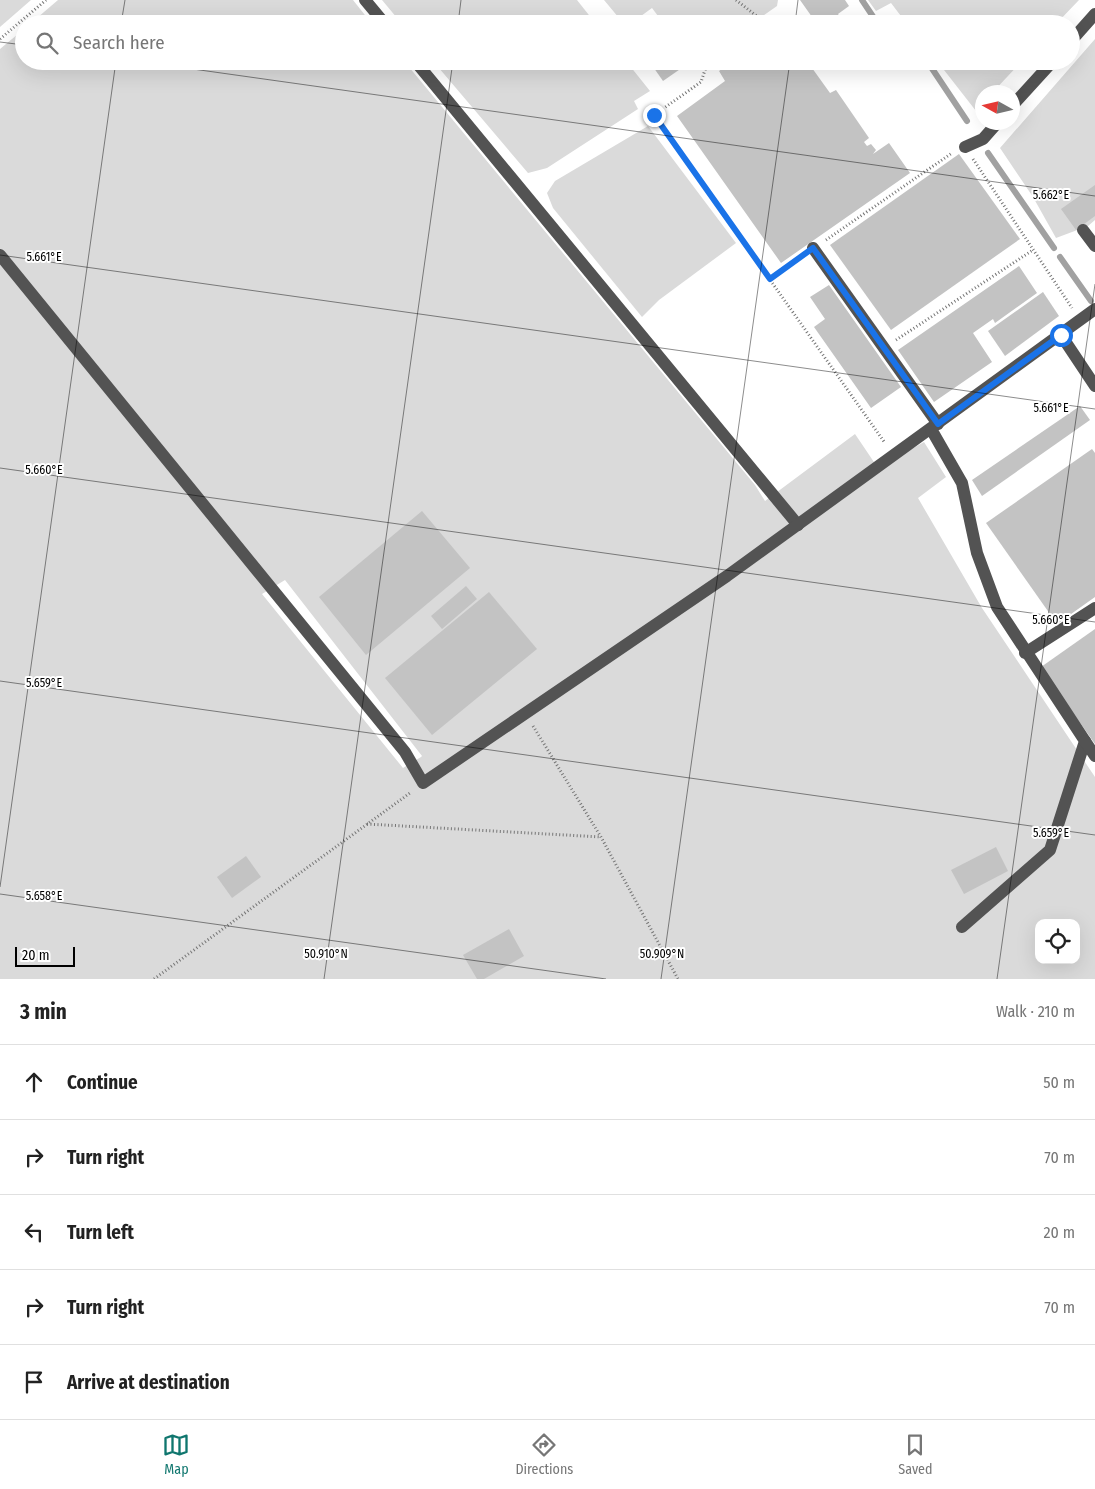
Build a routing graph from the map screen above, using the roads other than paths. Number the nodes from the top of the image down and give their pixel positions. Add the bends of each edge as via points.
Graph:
1 (365, 0) edge
2 (1095, 14) edge
3 (378, 15) edge
4 (1080, 31) edge
5 (423, 70) edge
6 (1045, 70) edge
7 (1020, 97) edge
8 (991, 130) edge
9 (965, 147) road end
10 (1083, 230) dead end
11 (1095, 246) edge
12 (813, 248) road end
13 (0, 256) edge
14 (1095, 309) edge
15 (1061, 335) junction
16 (1095, 386) edge
17 (934, 427) junction
18 (798, 525) junction
19 (1095, 608) edge
20 (1025, 653) junction
21 (1085, 741) junction
22 (1095, 756) edge
23 (962, 927) dead end

1 - 3 lane
2 - 4 lane
5 - 18 lane
6 - 7 lane
8 - 9 lane via 983,139
10 - 11 lane
12 - 17 lane via 884,348
13 - 18 lane via 405,752 424,783
14 - 15 lane
15 - 16 lane
15 - 17 lane
17 - 18 lane
17 - 20 lane via 962,483 977,553 997,607
19 - 20 lane
20 - 21 lane
21 - 22 lane
21 - 23 lane via 1050,850

